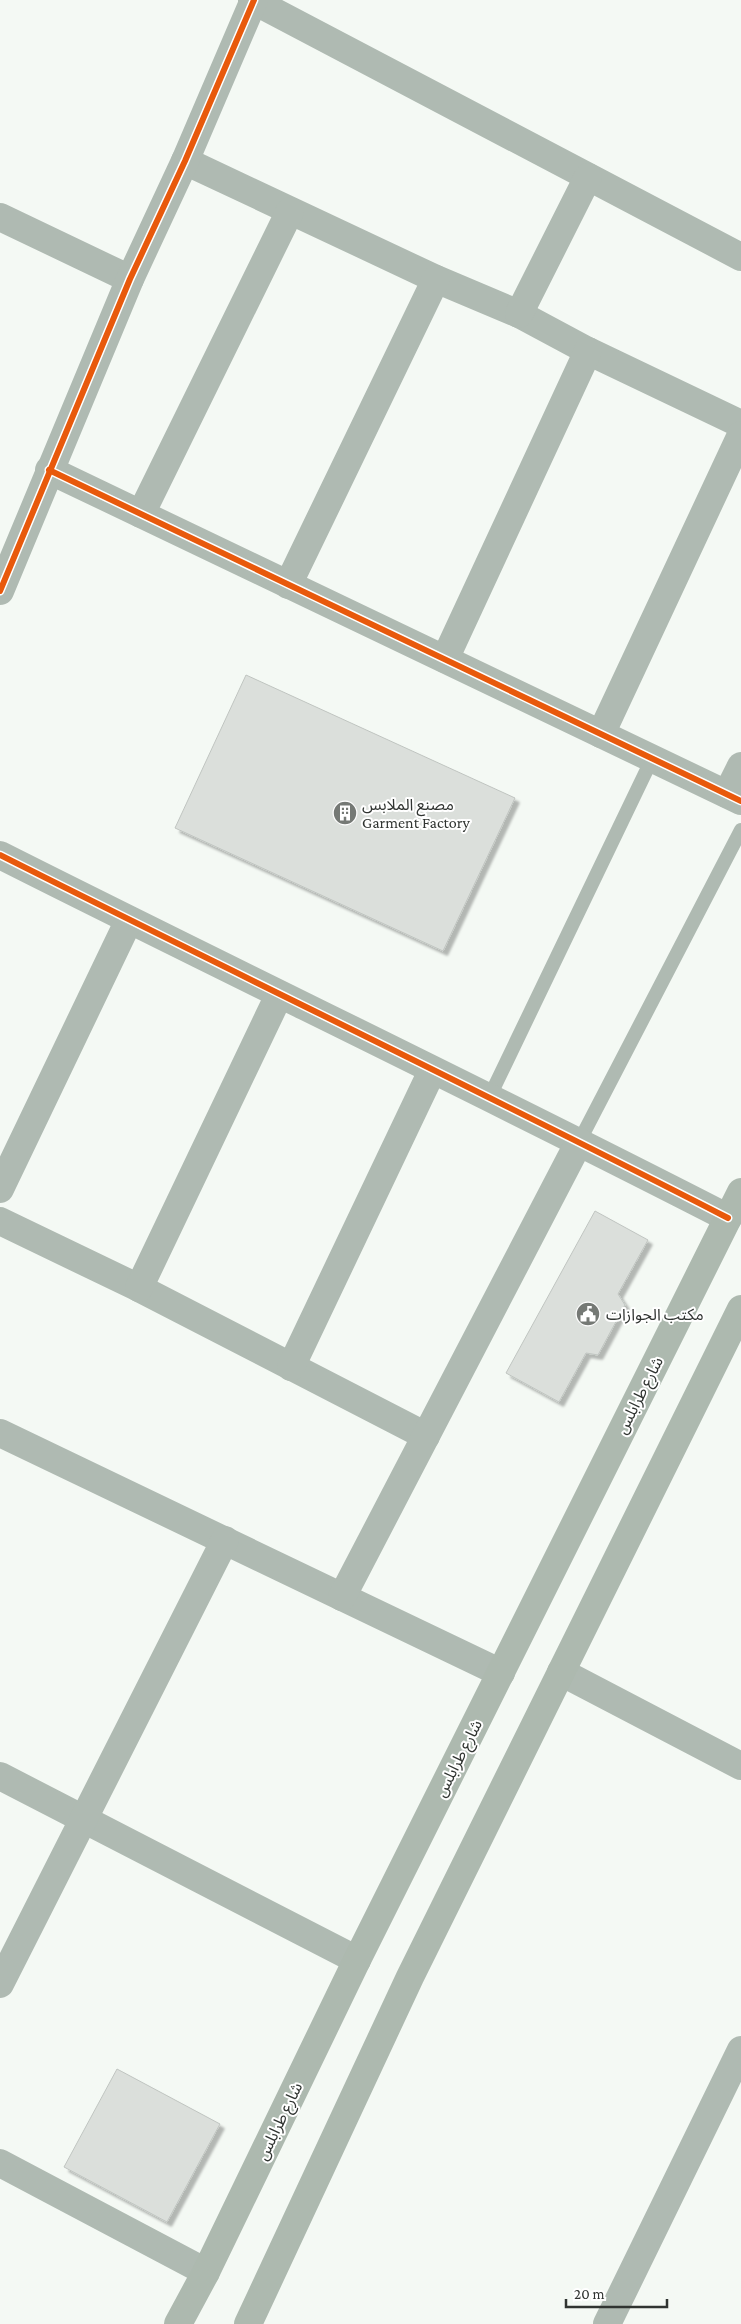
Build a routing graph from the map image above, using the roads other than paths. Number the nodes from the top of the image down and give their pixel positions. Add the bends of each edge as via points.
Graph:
1 (253, 0) edge
2 (185, 161) junction
3 (588, 177) junction
4 (290, 210) junction
5 (0, 217) edge
6 (741, 258) edge
7 (130, 279) junction
8 (436, 280) junction
9 (519, 314) junction
10 (588, 351) junction
11 (741, 424) edge
12 (741, 435) edge
13 (49, 470) junction
14 (140, 514) junction
15 (9, 543) edge
16 (288, 585) junction
17 (0, 591) edge
18 (445, 660) junction
19 (601, 734) junction
20 (652, 759) junction
21 (741, 766) edge
22 (734, 798) edge
23 (741, 830) edge
24 (0, 855) edge
25 (129, 920) junction
26 (278, 995) junction
27 (432, 1071) junction
28 (489, 1098) junction
29 (579, 1142) junction
30 (0, 1189) edge
31 (741, 1192) edge
32 (728, 1218) junction
33 (0, 1221) edge
34 (139, 1288) junction
35 (741, 1309) edge
36 (291, 1367) junction
37 (0, 1433) edge
38 (426, 1436) junction
39 (225, 1540) junction
40 (342, 1597) junction
41 (501, 1672) junction
42 (560, 1672) junction
43 (741, 1766) edge
44 (0, 1776) edge
45 (84, 1818) junction
46 (357, 1960) junction
47 (0, 1984) edge
48 (741, 2050) edge
49 (0, 2164) edge
50 (206, 2272) junction
51 (178, 2324) edge
52 (248, 2324) edge
53 (607, 2324) edge

1 - 2 street
1 - 3 street
2 - 4 street
2 - 7 street
3 - 6 street
3 - 9 street
4 - 8 street
4 - 14 street
5 - 7 street
7 - 13 street
8 - 9 street
8 - 16 street
9 - 10 street
10 - 11 street
10 - 18 street
12 - 19 street
13 - 14 street
13 - 15 street
14 - 16 street
15 - 17 street
16 - 18 street
18 - 19 street
19 - 20 street
20 - 22 street
20 - 28 lane
21 - 22 street
23 - 29 lane
24 - 25 street
25 - 26 street
25 - 30 street
26 - 27 street
26 - 34 street
27 - 28 street
27 - 36 street
28 - 29 street
29 - 32 street
29 - 38 street
31 - 32 main road, شارع طرابلس
32 - 41 main road, شارع طرابلس
33 - 34 street
34 - 36 street
35 - 42 main road
36 - 38 street
37 - 39 street
38 - 40 street
39 - 40 street
39 - 45 street
40 - 41 street
41 - 46 main road, شارع طرابلس
42 - 43 street
42 - 52 main road via 410,1977
44 - 45 street
45 - 46 street
45 - 47 street
46 - 50 main road, شارع طرابلس
48 - 53 street
49 - 50 street
50 - 51 main road, شارع طرابلس

